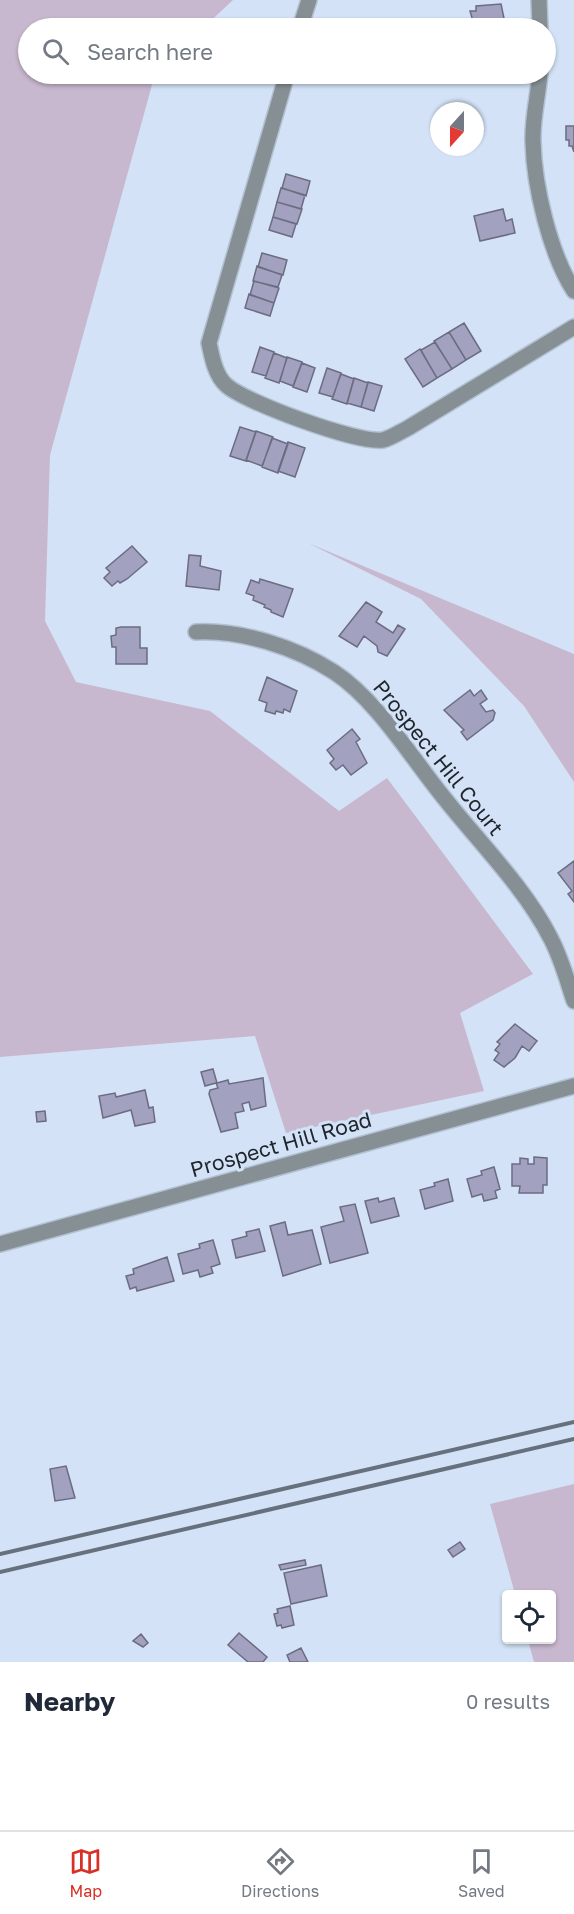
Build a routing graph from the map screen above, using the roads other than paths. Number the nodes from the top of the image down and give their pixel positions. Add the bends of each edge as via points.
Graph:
1 (309, 0) edge
2 (539, 0) edge
3 (303, 18) edge
4 (540, 18) edge
5 (284, 84) edge
6 (539, 84) edge
7 (574, 291) edge
8 (574, 327) edge
9 (196, 632) dead end
10 (574, 1001) edge
11 (571, 1092) edge
12 (0, 1244) edge

1 - 3 street
2 - 4 street
5 - 8 street via 209,343 214,366 225,385 245,398 354,438 382,440
6 - 7 street via 533,142 545,224 563,274
9 - 10 street, Prospect Hill Court via 218,631 294,652 334,672 350,685 380,717 538,916 562,963
11 - 12 street, Prospect Hill Road

